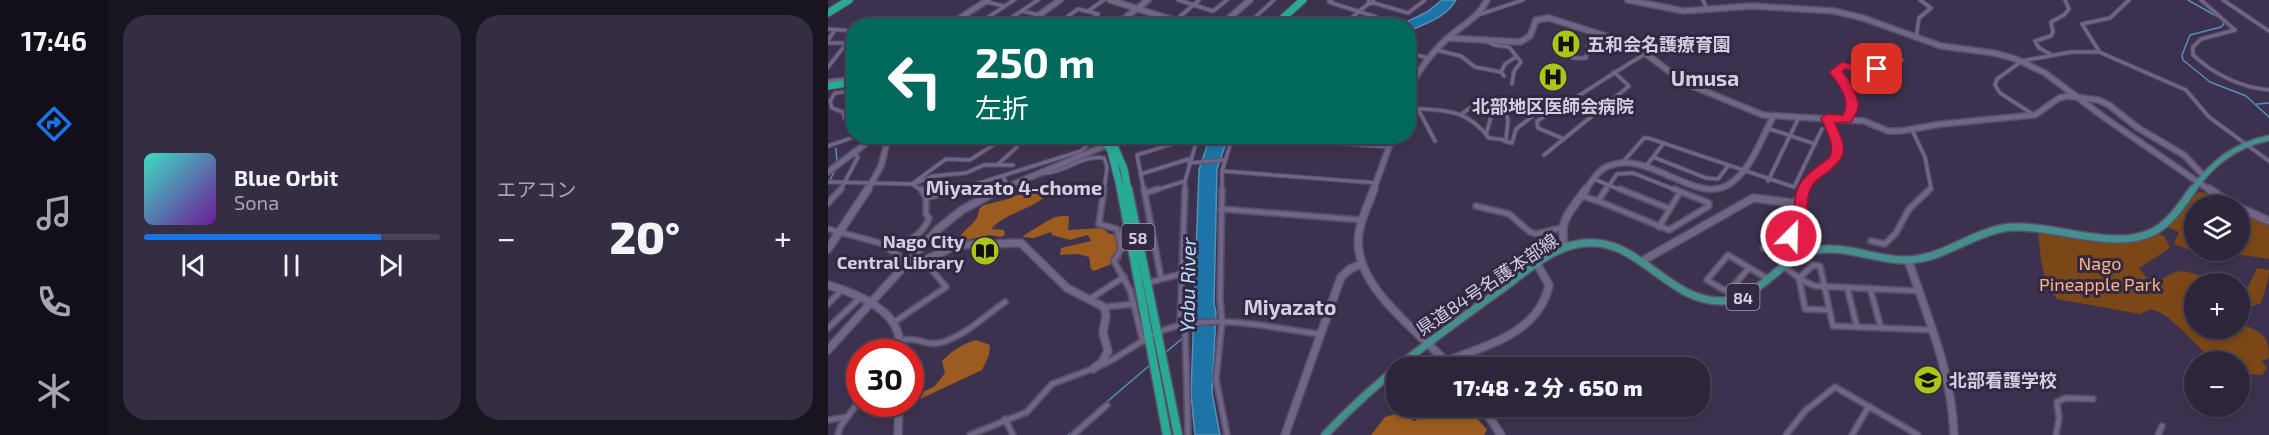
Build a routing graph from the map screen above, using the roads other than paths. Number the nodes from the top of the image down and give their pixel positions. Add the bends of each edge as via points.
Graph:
1 (849, 0) edge
2 (1014, 0) edge
3 (1038, 0) edge
4 (1060, 0) edge
5 (1104, 0) edge
6 (1110, 0) edge
7 (1148, 0) edge
8 (1178, 0) edge
9 (1199, 0) edge
10 (1227, 0) edge
11 (1250, 0) edge
12 (1274, 0) edge
13 (1303, 0) edge
14 (1308, 0) edge
15 (1332, 0) edge
16 (1417, 0) edge
17 (1487, 0) edge
18 (1523, 0) edge
19 (1628, 0) edge
20 (1703, 0) edge
21 (1759, 0) edge
22 (1920, 0) edge
23 (2065, 0) edge
24 (2129, 0) edge
25 (2201, 0) edge
26 (2223, 0) edge
27 (987, 1) edge
28 (1369, 1) edge
29 (1423, 1) edge
30 (1193, 5) junction
31 (1005, 6) junction
32 (1763, 6) junction
33 (1136, 8) junction
34 (1707, 10) junction
35 (1022, 11) junction
36 (1088, 11) junction
37 (1358, 12) junction
38 (828, 13) edge
39 (1039, 15) junction
40 (1477, 15) junction
41 (1231, 17) joint
42 (1376, 17) dead end
43 (960, 18) edge
44 (987, 18) edge
45 (1011, 18) edge
46 (1035, 18) edge
47 (1066, 18) edge
48 (1093, 18) edge
49 (1125, 18) edge
50 (1166, 18) edge
51 (1178, 18) edge
52 (1235, 18) edge
53 (1254, 18) edge
54 (1283, 18) edge
55 (1289, 18) edge
56 (1351, 18) edge
57 (828, 29) edge
58 (836, 30) junction
59 (846, 31) edge
60 (2269, 31) edge
61 (1603, 35) junction
62 (1448, 38) junction
63 (1916, 38) junction
64 (1485, 40) junction
65 (828, 41) edge
66 (846, 43) joint
67 (1436, 50) junction
68 (2099, 52) junction
69 (1646, 53) junction
70 (1416, 55) edge
71 (2052, 55) junction
72 (1516, 57) junction
73 (1428, 58) junction
74 (1573, 58) dead end
75 (1902, 60) dead end
76 (2022, 61) junction
77 (828, 67) edge
78 (1614, 72) junction
79 (846, 77) edge
80 (1416, 78) edge
81 (844, 79) joint
82 (828, 81) edge
83 (846, 84) edge
84 (1512, 84) dead end
85 (828, 88) edge
86 (2269, 90) edge
87 (846, 92) edge
88 (2078, 97) junction
89 (1482, 100) junction
90 (1418, 109) joint
91 (1538, 112) dead end
92 (1463, 113) junction
93 (2035, 115) junction
94 (1773, 117) junction
95 (1799, 117) junction
96 (1827, 118) junction
97 (846, 119) edge
98 (1846, 119) junction
99 (1767, 128) junction
100 (1822, 129) dead end
101 (1912, 129) junction
102 (1486, 134) junction
103 (1790, 135) junction
104 (2269, 138) edge
105 (1564, 139) junction
106 (846, 140) edge
107 (1435, 141) dead end
108 (1504, 141) junction
109 (1664, 143) junction
110 (865, 144) edge
111 (885, 144) edge
112 (995, 144) edge
113 (1090, 144) edge
114 (1103, 144) edge
115 (1112, 144) edge
116 (1112, 144) edge
117 (1172, 144) edge
118 (1195, 144) edge
119 (1230, 144) edge
120 (1347, 144) edge
121 (1390, 144) edge
122 (1815, 144) junction
123 (2246, 144) junction
124 (829, 147) edge
125 (1017, 147) dead end
126 (1389, 147) junction
127 (854, 153) junction
128 (1544, 155) dead end
129 (1653, 157) junction
130 (1223, 160) junction
131 (1189, 161) junction
132 (2269, 161) edge
133 (1058, 162) junction
134 (1623, 162) junction
135 (996, 165) junction
136 (1013, 165) dead end
137 (1646, 166) junction
138 (1728, 166) junction
139 (1222, 171) junction
140 (828, 172) edge
141 (1744, 172) junction
142 (1038, 173) junction
143 (1118, 173) junction
144 (2201, 173) dead end
145 (1142, 174) junction
146 (1106, 175) junction
147 (1003, 176) junction
148 (1594, 179) junction
149 (1185, 181) junction
150 (1768, 181) junction
151 (828, 182) edge
152 (2199, 182) junction
153 (844, 183) junction
154 (1377, 183) junction
155 (870, 184) junction
156 (912, 184) junction
157 (1007, 185) junction
158 (1609, 185) junction
159 (1680, 192) junction
160 (1145, 193) junction
161 (1582, 195) junction
162 (2218, 195) edge
163 (926, 198) junction
164 (1800, 200) junction
165 (1598, 201) junction
166 (828, 202) edge
167 (1788, 203) junction
168 (1476, 206) dead end
169 (1221, 209) junction
170 (1670, 209) junction
171 (2250, 212) edge
172 (1800, 216) junction
173 (1363, 220) junction
174 (2269, 221) edge
175 (1659, 227) junction
176 (1561, 228) junction
177 (828, 229) edge
178 (841, 232) junction
179 (1871, 241) dead end
180 (1565, 247) junction
181 (1763, 248) dead end
182 (828, 249) edge
183 (891, 250) junction
184 (1908, 260) junction
185 (1642, 261) junction
186 (911, 263) junction
187 (1361, 264) junction
188 (1537, 264) junction
189 (1782, 266) junction
190 (1749, 268) junction
191 (1184, 273) junction
192 (1124, 277) junction
193 (1161, 278) junction
194 (1799, 278) junction
195 (1768, 279) junction
196 (1147, 283) junction
197 (828, 285) edge
198 (1824, 286) junction
199 (1846, 287) junction
200 (1870, 288) junction
201 (843, 290) junction
202 (1919, 291) junction
203 (860, 298) junction
204 (1090, 299) junction
205 (1005, 302) dead end
206 (828, 304) edge
207 (870, 304) junction
208 (1134, 304) junction
209 (1104, 307) junction
210 (1829, 310) junction
211 (1222, 322) junction
212 (892, 323) junction
213 (1185, 324) junction
214 (1857, 327) junction
215 (828, 328) edge
216 (1881, 328) junction
217 (1934, 330) junction
218 (1321, 334) junction
219 (1150, 337) junction
220 (899, 339) edge
221 (905, 339) edge
222 (922, 339) edge
223 (924, 340) edge
224 (1428, 341) junction
225 (828, 350) edge
226 (1443, 357) edge
227 (1466, 357) edge
228 (1093, 369) junction
229 (2093, 399) dead end
230 (1107, 405) dead end
231 (1869, 406) junction
232 (847, 417) joint
233 (898, 417) edge
234 (1489, 417) edge
235 (1005, 419) junction
236 (828, 420) edge
237 (2162, 426) dead end
238 (1180, 428) edge
239 (1787, 433) edge
240 (838, 435) edge
241 (898, 435) edge
242 (969, 435) edge
243 (1013, 435) edge
244 (1074, 435) edge
245 (1167, 435) edge
246 (1188, 435) edge
247 (1227, 435) edge
248 (1285, 435) edge
249 (1325, 435) edge
250 (1501, 435) edge
251 (1795, 435) edge
252 (1852, 435) edge
253 (1918, 435) edge
254 (1954, 435) edge
255 (2056, 435) edge
256 (2158, 435) edge

1 - 38 highway
2 - 31 street
3 - 35 street
4 - 39 street
5 - 36 street
6 - 33 street
7 - 33 street
8 - 30 street
9 - 30 street
10 - 30 street via 1213,11
11 - 41 street
12 - 53 street
13 - 54 highway
14 - 55 highway
15 - 37 street via 1329,2
16 - 29 street
17 - 40 street
18 - 40 street
19 - 34 street via 1676,10
20 - 34 street
21 - 32 street
22 - 63 street via 1930,8 1918,18
23 - 71 street via 2069,9 2051,22 2051,36 2035,40 2039,48
24 - 68 street via 2108,20 2082,24
25 - 86 street via 2235,30 2196,41 2193,55 2238,85
26 - 60 street
27 - 31 street
27 - 43 street
28 - 29 street via 1408,13
28 - 37 street
30 - 51 street
31 - 44 street
32 - 34 street
32 - 63 street via 1844,13
33 - 49 street
33 - 50 street
35 - 39 street
35 - 45 street
36 - 47 street via 1078,9
36 - 48 street via 1098,14
37 - 42 street
37 - 56 street
39 - 46 street
40 - 62 street
41 - 52 street
57 - 58 street
58 - 59 street
58 - 65 street
61 - 64 street via 1539,18 1526,41
61 - 69 street
61 - 74 street via 1589,42 1586,58
62 - 64 street
62 - 67 street
63 - 76 street
64 - 72 street via 1509,46
65 - 66 street
66 - 77 street
67 - 72 street via 1461,56 1474,67 1503,74 1505,64
67 - 73 street
68 - 71 street
68 - 123 street via 2186,90 2210,117
69 - 78 street
69 - 94 street via 1685,83
70 - 73 street
71 - 76 street
72 - 84 street via 1521,62 1514,71
73 - 80 street
75 - 98 street via 1885,59 1873,71 1849,65 1837,68 1834,72 1843,79 1853,105
76 - 88 street
76 - 93 street via 1997,79 1995,86
78 - 105 street via 1629,86
78 - 105 street via 1537,121 1538,128
79 - 81 street
81 - 82 street
83 - 85 highway
87 - 97 street via 835,93 830,101 832,108 843,112
88 - 93 street via 2059,98
88 - 144 street via 2109,105 2138,128 2184,155
88 - 152 street
89 - 92 street
89 - 102 street via 1491,117
89 - 108 street via 1504,102 1509,124
90 - 92 street
90 - 107 street
91 - 108 street via 1516,129 1512,143
92 - 102 street
93 - 101 street
94 - 95 street
94 - 99 street
95 - 96 street
95 - 103 street
96 - 98 street
96 - 164 street via 1838,153 1835,160 1810,178
98 - 101 street via 1864,121 1888,131
99 - 103 street
99 - 141 street
100 - 122 street
101 - 179 street via 1920,140 1931,188 1906,213 1893,238 1885,244
102 - 108 street
103 - 122 street
103 - 150 street
104 - 123 main road, 県道84号名護本部線 / 84
105 - 128 street
106 - 124 street
109 - 129 street
109 - 134 street via 1644,138
109 - 138 street
110 - 127 street
111 - 155 street via 887,149
112 - 156 street via 970,160 946,159
113 - 133 street
114 - 133 street
115 - 143 highway, 58
116 - 196 highway, 58 via 1124,169
117 - 145 street via 1137,155
118 - 131 street
119 - 130 street
120 - 126 street
121 - 126 street
122 - 150 street via 1794,187
123 - 132 street
123 - 152 main road, 県道84号名護本部線 / 84 via 2219,160
125 - 135 street
126 - 154 street
127 - 140 street
127 - 153 street via 858,157
129 - 137 street
129 - 138 street via 1712,179 1722,176
130 - 131 street
130 - 139 street
131 - 145 street
131 - 149 street
133 - 142 street
133 - 147 street
134 - 137 street
134 - 148 street via 1604,169
135 - 136 street
135 - 156 street via 933,176
137 - 141 street via 1709,188 1733,184
138 - 141 street
139 - 154 street
139 - 169 street
141 - 150 street
142 - 146 street via 1049,174 1097,156 1106,161
142 - 157 street
143 - 146 street
143 - 219 highway, 58
145 - 160 street
146 - 192 street via 1099,224 1117,229 1121,249 1114,261
147 - 157 street
147 - 163 street
148 - 158 street
148 - 161 street
149 - 160 street
149 - 191 street
151 - 153 street
152 - 162 street
152 - 184 main road, 県道84号名護本部線 / 84 via 2158,229 2137,237 2009,228 1988,232 1932,257
153 - 155 street
153 - 166 street
154 - 173 street
155 - 156 street
155 - 178 street
156 - 163 street
157 - 186 street via 954,216
158 - 159 street via 1617,174 1633,173
158 - 165 street
158 - 170 street
159 - 170 street
159 - 175 street via 1710,206 1675,228
160 - 193 street
161 - 165 street
161 - 176 street
163 - 183 street via 929,218 925,229
164 - 167 street
164 - 172 street
165 - 175 street
167 - 172 street
167 - 185 street via 1761,196 1753,198
168 - 176 street via 1509,214 1536,234
169 - 173 street
169 - 211 street
170 - 175 street
171 - 174 street
172 - 181 street via 1802,225 1795,234
173 - 187 street via 1358,241
176 - 180 street
177 - 178 street
178 - 182 street
178 - 183 street
180 - 185 main road, 県道84号名護本部線 / 84 via 1607,244
180 - 188 main road, 県道84号名護本部線 / 84
183 - 186 street
184 - 189 main road, 県道84号名護本部線 / 84 via 1822,250 1796,256
184 - 202 street
185 - 195 main road, 県道84号名護本部線 / 84 via 1677,290 1701,299 1724,301 1742,297
186 - 204 street via 957,245 1018,242 1067,288
186 - 207 street
186 - 212 street via 917,267 928,265 946,287
187 - 218 street via 1341,277
187 - 224 street via 1377,289
188 - 224 main road, 県道84号名護本部線 / 84
188 - 227 street via 1547,277 1549,294 1543,306 1508,338
189 - 194 street
189 - 195 main road, 県道84号名護本部線 / 84
190 - 190 street via 1728,255 1707,280 1730,290
190 - 195 street
191 - 193 street
191 - 213 street
192 - 204 street
192 - 208 street
193 - 196 street
194 - 198 street
194 - 198 street via 1813,265 1820,266
194 - 210 street via 1805,309
196 - 219 highway, 58
197 - 201 street
198 - 199 street
198 - 210 street
199 - 200 street
199 - 214 street
200 - 202 street
200 - 216 street
201 - 203 street
201 - 206 street
202 - 217 street
203 - 207 street
203 - 215 street
204 - 209 street
205 - 223 street via 946,341
207 - 212 street
207 - 225 street
208 - 209 street
208 - 219 street
209 - 228 street via 1107,351
210 - 214 street via 1833,326
211 - 213 street
211 - 218 street
211 - 247 street via 1216,379
212 - 220 street
213 - 219 street
213 - 238 street
214 - 216 street
216 - 217 street
217 - 254 street via 1951,394
218 - 248 street
219 - 228 street via 1120,358
219 - 238 highway, 58
219 - 245 highway, 58
221 - 222 street
224 - 226 street
224 - 249 main road, 県道84号名護本部線 / 84 via 1376,382
228 - 235 street via 1052,384 1032,409
229 - 255 street via 2066,398 2057,402
230 - 244 street
231 - 239 street via 1835,387 1804,411
231 - 252 street
231 - 253 street
232 - 236 street
232 - 240 street
233 - 241 street
234 - 250 street
235 - 242 street
235 - 243 street
237 - 256 street
238 - 246 street
239 - 251 street

